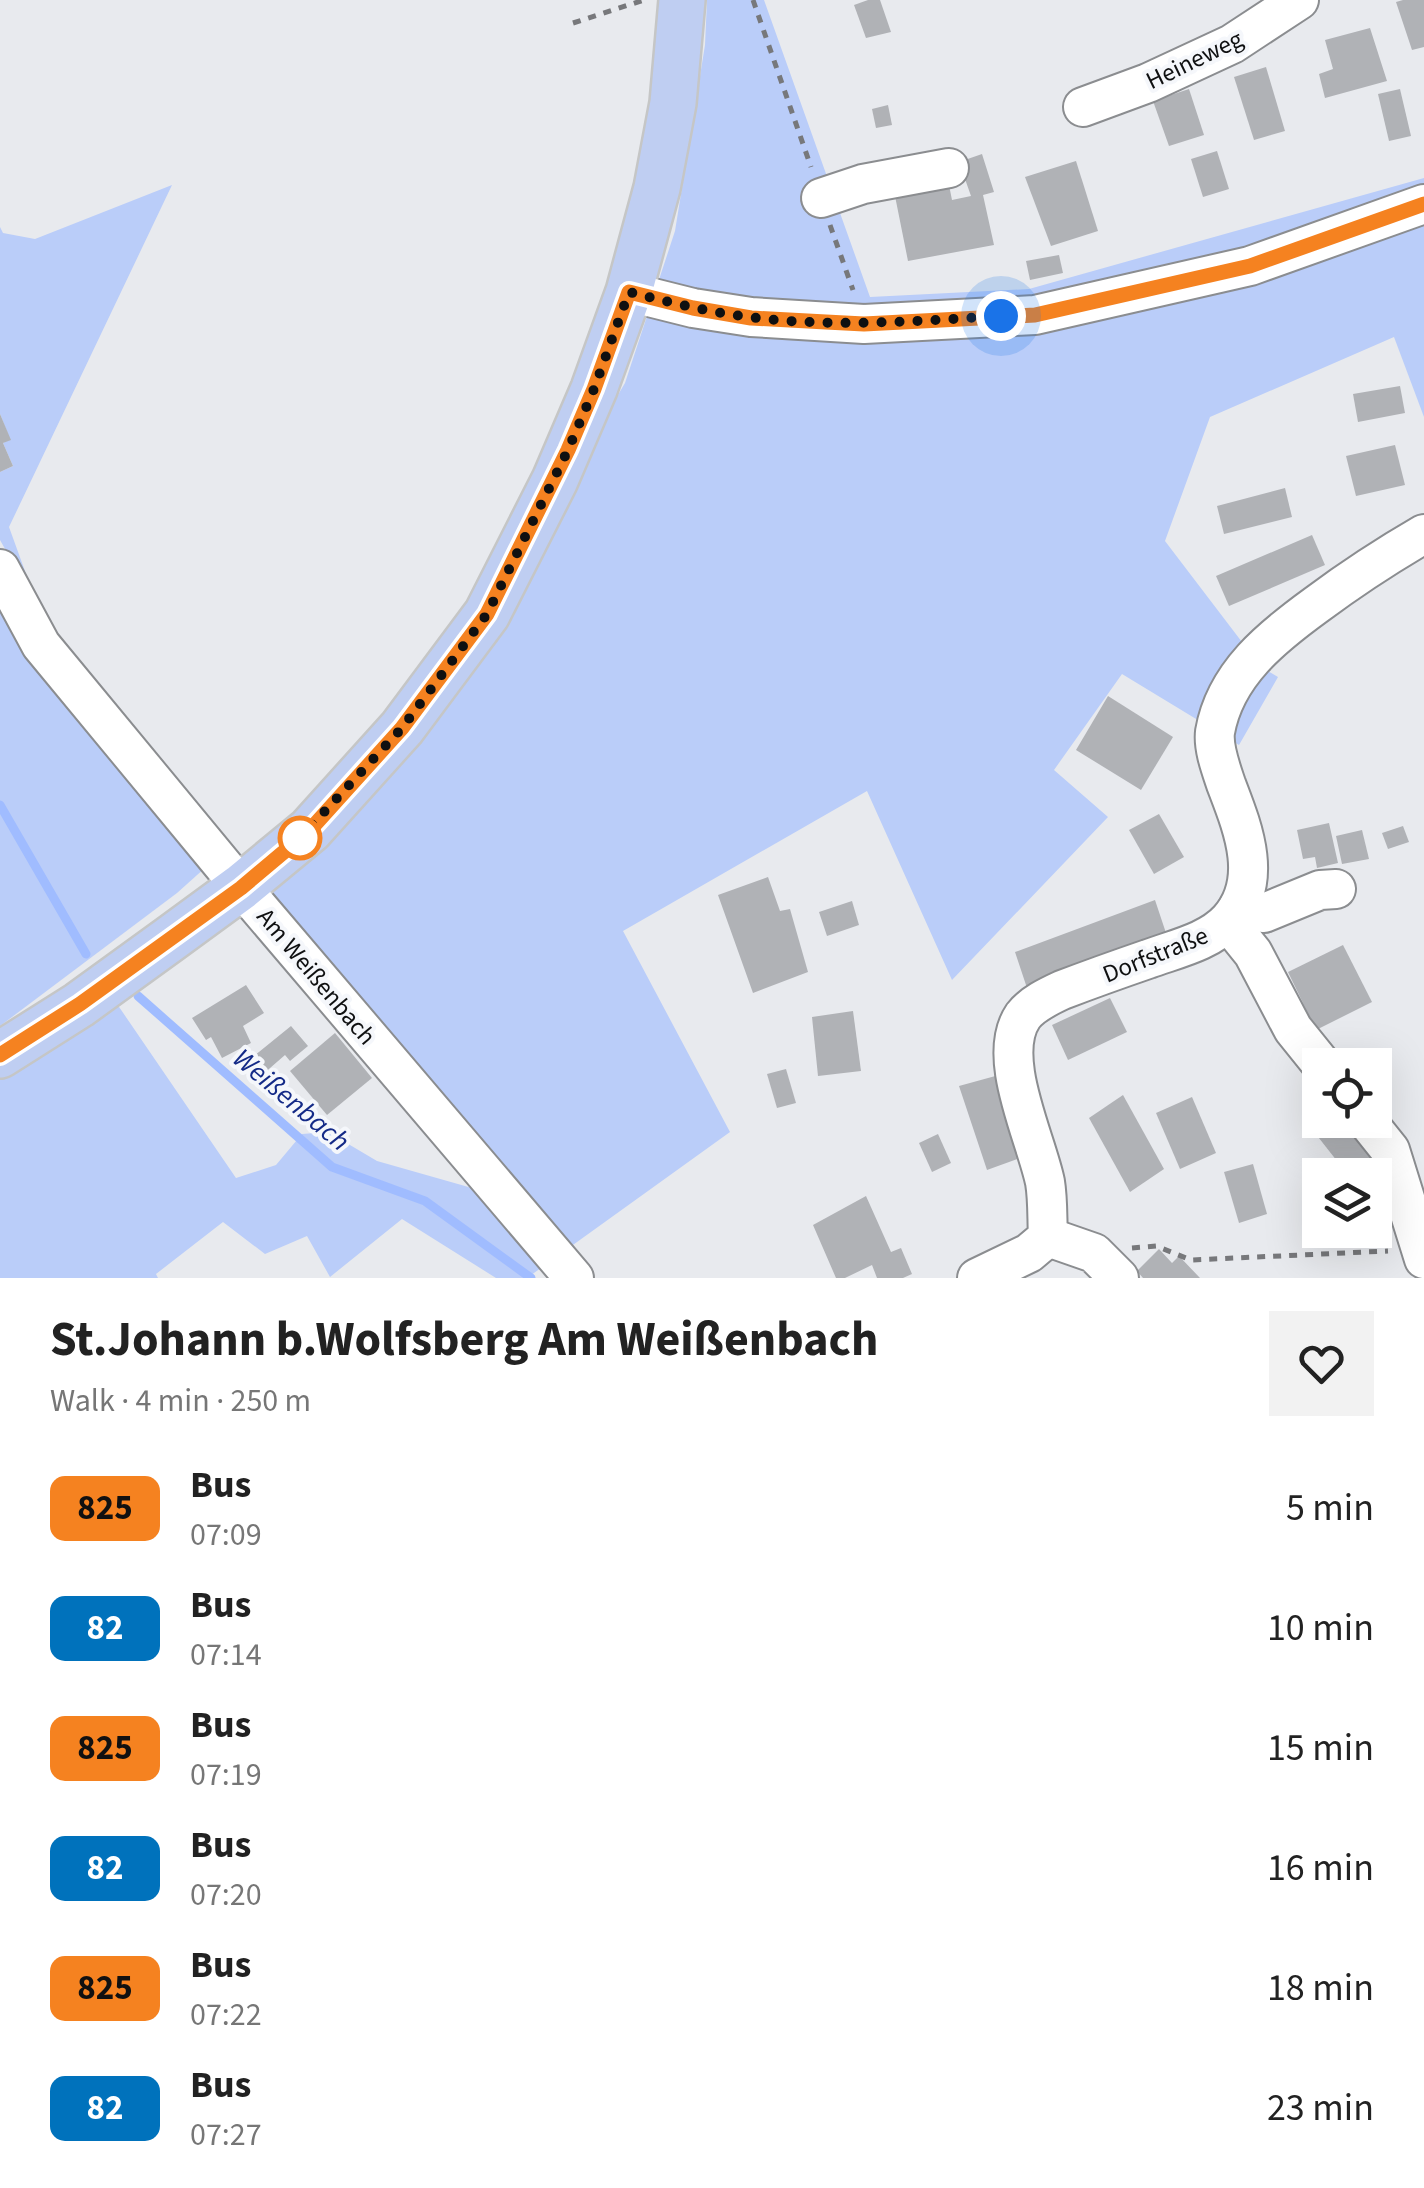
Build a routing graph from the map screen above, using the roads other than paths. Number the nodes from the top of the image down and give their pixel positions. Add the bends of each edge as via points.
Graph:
1 (682, 0) edge
2 (1299, 0) edge
3 (1083, 107) dead end
4 (949, 168) dead end
5 (821, 198) road end
6 (1424, 204) edge
7 (629, 292) junction
8 (1424, 534) edge
9 (0, 569) edge
10 (241, 888) junction
11 (1336, 889) dead end
12 (1233, 915) junction
13 (1308, 1048) edge
14 (0, 1055) edge
15 (1380, 1138) edge
16 (1048, 1237) junction
17 (1422, 1254) edge
18 (574, 1278) edge
19 (977, 1278) edge
20 (1119, 1278) edge

1 - 7 main road via 658,188
2 - 3 street, Heineweg via 1232,44
4 - 5 street
6 - 7 street via 1250,266 1035,315 864,324 751,318
7 - 10 main road via 562,462 487,614 367,768 310,830
8 - 12 street via 1366,567 1272,638 1241,672 1223,706 1214,736 1246,835 1248,863 1246,888
9 - 10 street, Am Weißenbach via 42,644
10 - 14 main road
10 - 18 street, Am Weißenbach
11 - 12 street via 1264,913
12 - 13 street
12 - 16 street, Dorfstraße via 1205,938 1062,990 1024,1015 1014,1070 1045,1184
15 - 17 street
16 - 19 street via 1029,1254
16 - 20 street via 1094,1253

